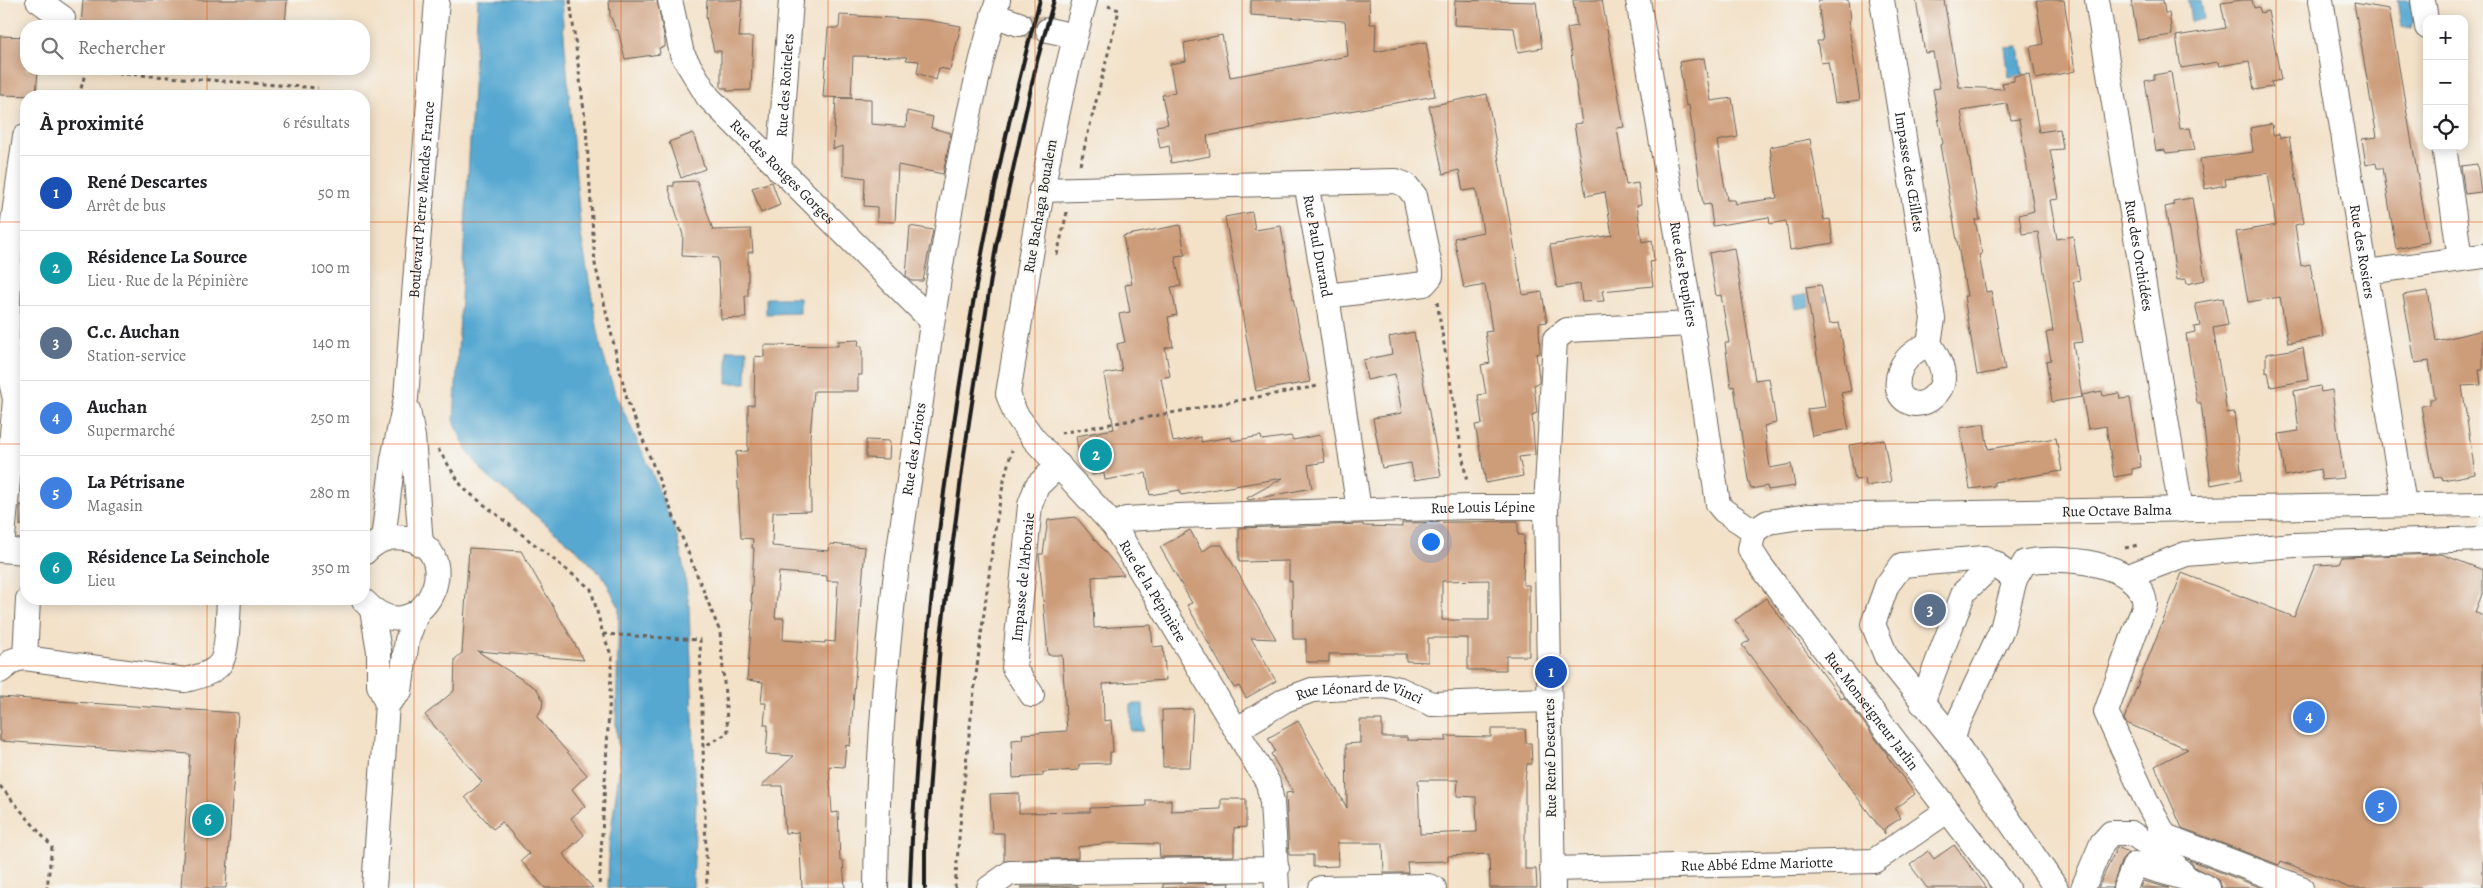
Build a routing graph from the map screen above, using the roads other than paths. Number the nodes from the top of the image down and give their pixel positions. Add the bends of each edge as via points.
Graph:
1 (38, 0) edge
2 (437, 0) edge
3 (670, 0) edge
4 (791, 0) edge
5 (1638, 0) edge
6 (1882, 0) edge
7 (2097, 0) edge
8 (2321, 0) edge
9 (2423, 0) edge
10 (1095, 2) edge
11 (996, 8) edge
12 (2425, 15) edge
13 (63, 18) dead end
14 (1019, 24) tunnel mouth
15 (1048, 30) tunnel mouth
16 (1074, 36) junction
17 (2445, 150) edge
18 (779, 170) junction
19 (20, 172) edge
20 (1306, 183) junction
21 (1041, 190) junction
22 (2472, 257) edge
23 (2367, 272) junction
24 (1327, 296) junction
25 (932, 321) junction
26 (1692, 324) junction
27 (1928, 343) dead end
28 (406, 398) junction
29 (1015, 413) joint
30 (1059, 465) junction
31 (2404, 504) junction
32 (2483, 504) edge
33 (1546, 507) junction
34 (1359, 510) junction
35 (2181, 510) junction
36 (1114, 526) junction
37 (1754, 531) junction
38 (383, 539) junction
39 (2483, 539) edge
40 (421, 545) junction
41 (370, 549) edge
42 (1, 550) edge
43 (20, 552) edge
44 (1995, 563) junction
45 (2129, 576) junction
46 (2015, 580) junction
47 (28, 605) edge
48 (228, 605) edge
49 (367, 605) edge
50 (369, 605) edge
51 (417, 612) junction
52 (25, 658) junction
53 (0, 671) edge
54 (1032, 695) dead end
55 (1549, 700) junction
56 (1922, 703) junction
57 (387, 704) junction
58 (1236, 730) junction
59 (1954, 739) junction
60 (1947, 811) junction
61 (1553, 878) edge
62 (1277, 879) edge
63 (2198, 884) edge
64 (2294, 886) edge
65 (374, 888) edge
66 (876, 888) edge
67 (989, 888) edge
68 (1321, 888) edge
69 (1434, 888) edge
70 (2007, 888) edge
71 (2056, 888) edge
72 (2083, 888) edge
73 (2126, 888) edge

1 - 13 street
2 - 28 street, Boulevard Pierre Mendès France
3 - 18 street, Rue des Rouges Gorges via 682,54 708,97
4 - 18 street, Rue des Roitelets
5 - 26 street, Rue des Peupliers
6 - 27 street, Impasse des Œillets via 1933,320
7 - 35 street, Rue des Orchidées
8 - 23 street, Rue des Rosiers
9 - 12 street
10 - 16 street, Rue Bachaga Boualem
11 - 14 street, Rue des Loriots
11 - 25 street, Rue des Loriots via 978,73
15 - 16 street
16 - 21 street, Rue Bachaga Boualem
17 - 22 street
18 - 25 street, Rue des Rouges Gorges
19 - 42 street via 10,243 7,340 15,399
20 - 21 street, Rue Paul Durand
20 - 24 street, Rue Paul Durand
20 - 24 street via 1396,180 1406,185 1415,196 1430,271 1429,280 1418,286
21 - 29 street, Rue Bachaga Boualem via 1008,394
22 - 23 street
23 - 31 street, Rue des Rosiers
24 - 34 street, Rue Paul Durand
25 - 66 street, Rue des Loriots via 891,610
26 - 33 street, Rue Louis Lépine via 1567,330 1555,339
26 - 37 street, Rue des Peupliers via 1718,504
28 - 38 street, Boulevard Pierre Mendès France via 392,459
28 - 40 street, Boulevard Pierre Mendès France via 413,437
29 - 30 street, Rue de la Pépinière via 1023,442
30 - 36 street, Rue de la Pépinière
30 - 54 street, Impasse de l'Arboraie via 1037,486 1030,505 1014,668
31 - 32 street, Rue Octave Balma
31 - 35 street, Rue Octave Balma
33 - 34 street, Rue Louis Lépine
33 - 55 street, Rue René Descartes
34 - 36 street, Rue Louis Lépine via 1126,519
35 - 37 street, Rue Octave Balma via 1808,516 1768,522
36 - 58 street, Rue de la Pépinière
37 - 60 street, Rue Monseigneur Jarlin via 1750,549 1761,566
38 - 40 street via 409,538
38 - 41 street
39 - 45 street via 2294,545 2186,554
40 - 51 street via 433,560 437,580 427,604
42 - 43 street
44 - 46 street
44 - 56 street via 1964,592
44 - 56 street via 1985,558 1902,565 1887,585 1873,624 1886,656
45 - 46 street via 2087,561 2046,558 2024,562
45 - 64 street via 2144,596 2144,604 2106,712 2146,800 2166,836
46 - 59 street via 2002,628 1957,725
47 - 52 street
48 - 52 street via 221,664 205,675 185,680
49 - 57 street via 379,651 379,685
50 - 51 street via 394,618
51 - 57 street via 407,640 400,691
52 - 53 street via 14,660
55 - 58 street, Rue Léonard de Vinci via 1432,704 1385,686 1312,690 1286,700
55 - 61 street, Rue René Descartes
56 - 59 street
57 - 65 street
58 - 62 street, Rue de la Pépinière via 1268,783
59 - 71 street
60 - 61 street, Rue Abbé Edme Mariotte via 1874,861
60 - 70 street, Rue Monseigneur Jarlin
62 - 67 street via 1010,873
63 - 72 street via 2168,857 2131,833 2111,833 2102,843
63 - 73 street via 2135,864
68 - 69 street

